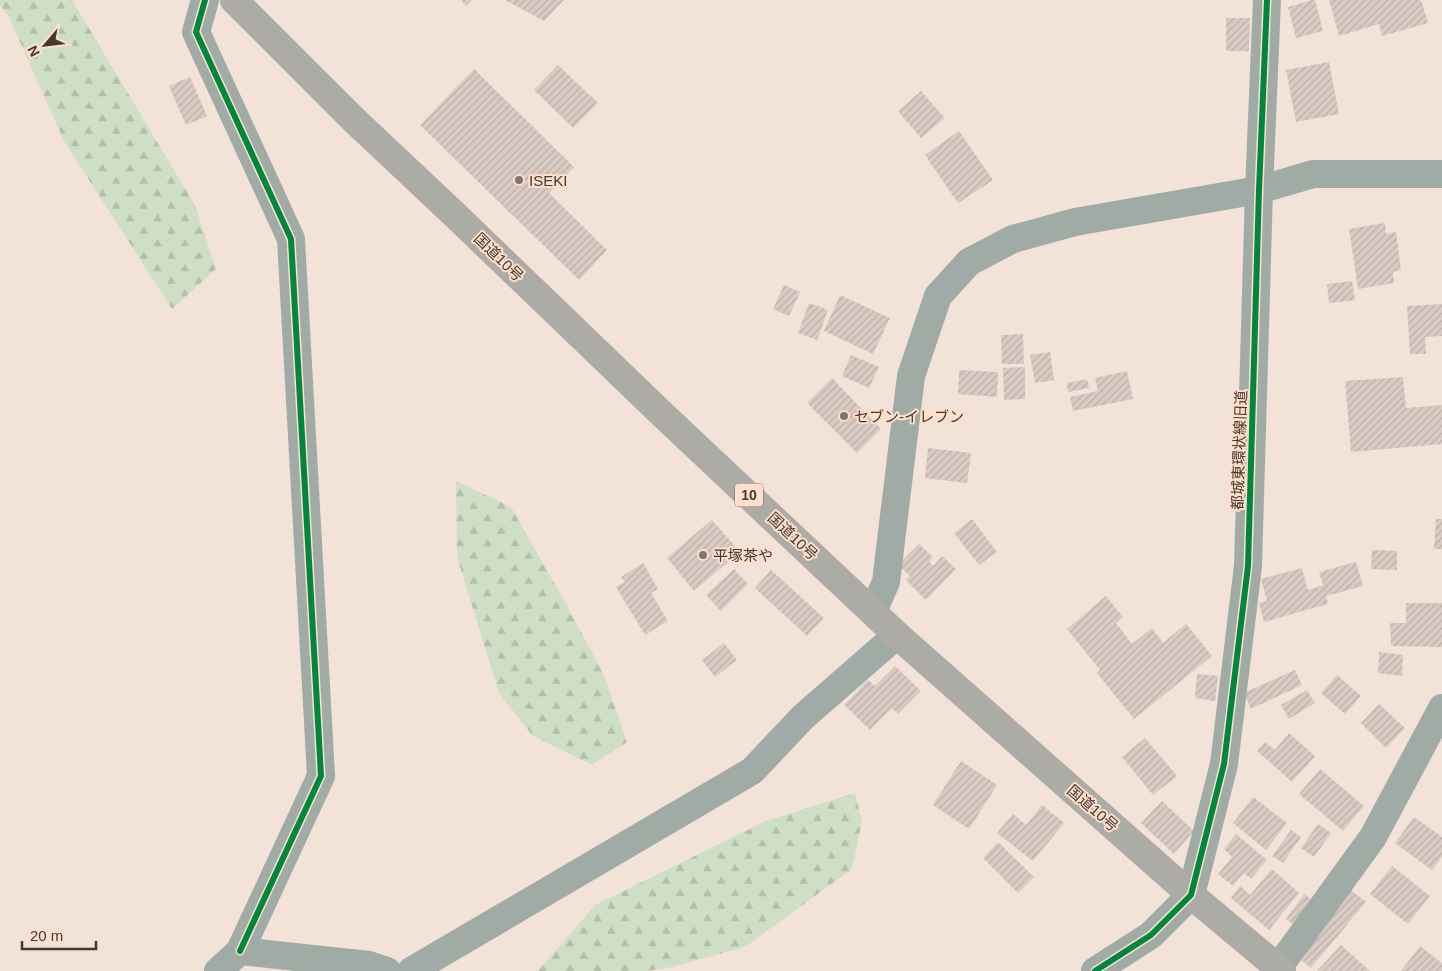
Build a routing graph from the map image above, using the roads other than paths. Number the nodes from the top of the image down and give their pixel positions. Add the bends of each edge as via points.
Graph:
1 (205, 0) edge
2 (234, 0) edge
3 (1267, 0) edge
4 (1442, 174) edge
5 (1259, 190) junction
6 (873, 611) junction
7 (897, 635) junction
8 (1442, 708) edge
9 (1191, 895) junction
10 (240, 951) junction
11 (1280, 969) edge
12 (218, 971) edge
13 (386, 971) edge
14 (411, 971) edge
15 (1095, 971) edge

1 - 10 street via 196,32 291,239 321,776
2 - 6 highway, 国道10号 / 10 via 353,119
3 - 5 street, 都城東環状線旧道
4 - 5 street via 1313,174
5 - 6 street via 1075,222 1013,239 969,262 938,296 911,376 886,582
5 - 9 street, 都城東環状線旧道 via 1248,566 1224,764
6 - 7 highway, 国道10号 / 10
7 - 9 highway, 国道10号 / 10
7 - 14 street via 803,717 752,771
8 - 11 street via 1373,837
9 - 11 highway, 国道10号 / 10
9 - 15 street via 1151,935
10 - 12 street
10 - 13 street via 369,966

